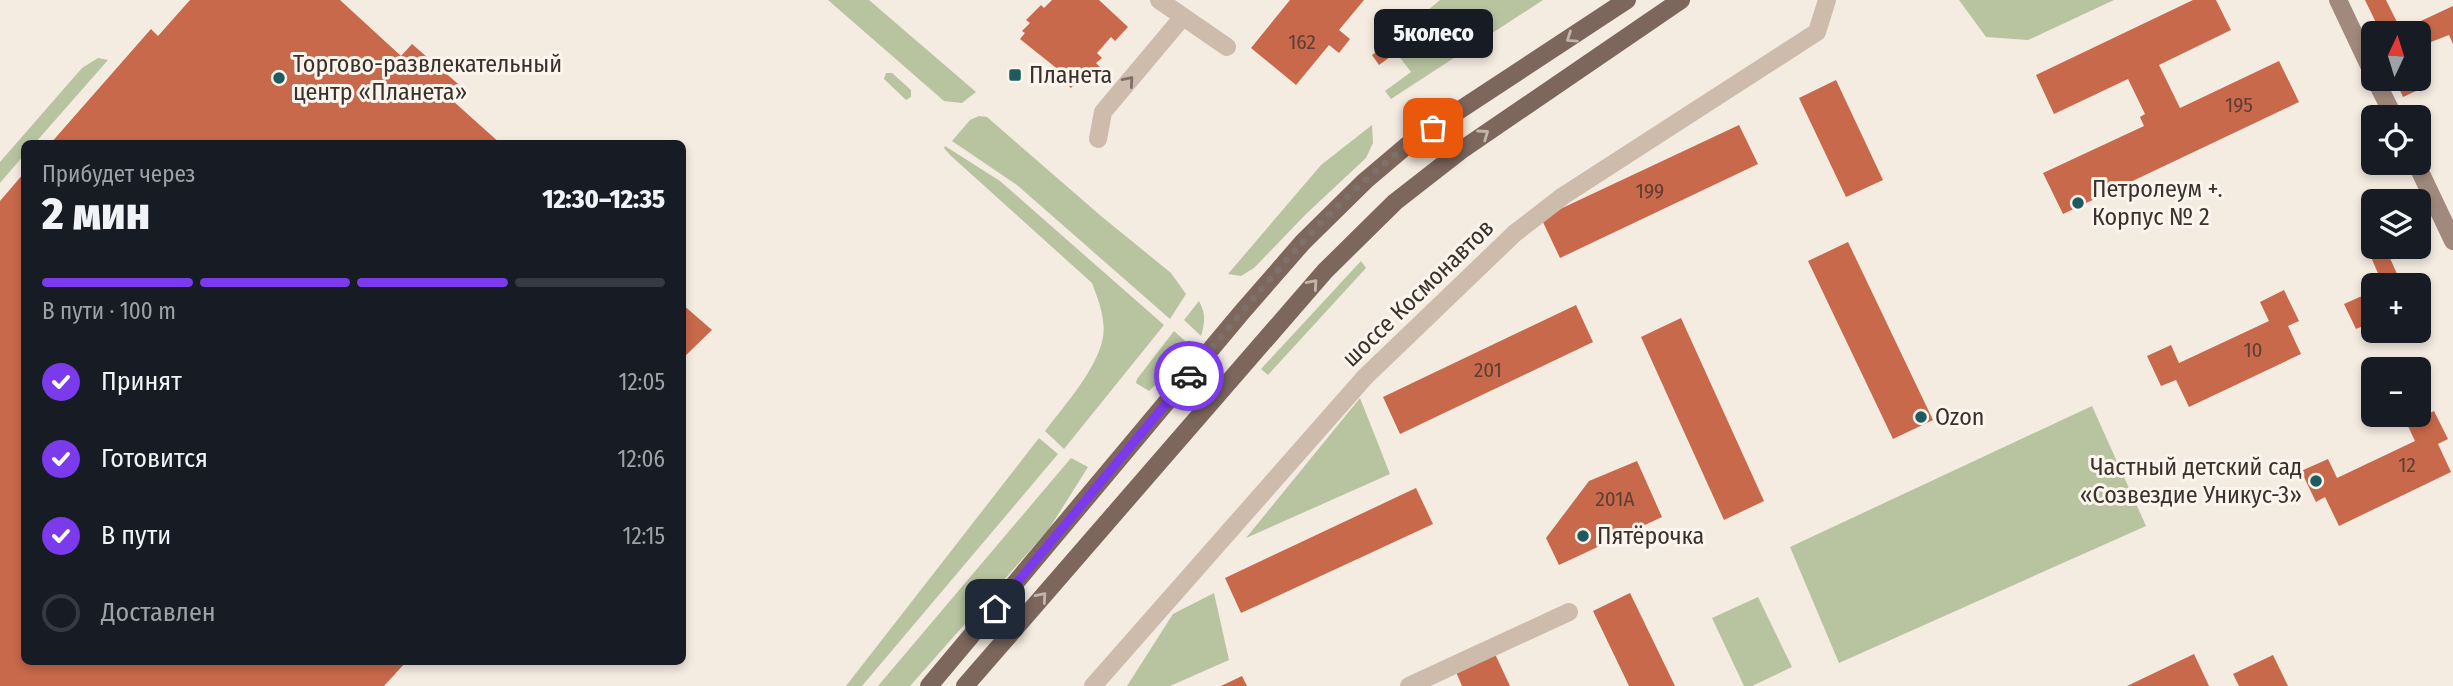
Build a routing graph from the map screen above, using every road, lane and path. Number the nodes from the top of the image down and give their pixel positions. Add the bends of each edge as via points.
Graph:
1 (1159, 0) edge
2 (1627, 0) edge
3 (1681, 0) edge
4 (1827, 0) edge
5 (2338, 0) edge
6 (1182, 18) junction
7 (1227, 47) dead end
8 (2361, 49) edge
9 (1098, 139) dead end
10 (2422, 175) edge
11 (2453, 241) edge
12 (1569, 612) dead end
13 (929, 686) edge
14 (965, 686) edge
15 (1093, 686) edge
16 (1409, 686) edge

1 - 6 street
2 -> 13 main road via 1411,142 1365,181 1242,312
14 -> 3 main road via 1325,271 1395,202 1463,149
4 - 15 street, шоссе Космонавтов via 1817,32 1563,195 1515,233 1365,377
5 - 8 street
6 - 7 street
9 -> 6 street via 1103,112
10 - 11 street
12 - 16 street

